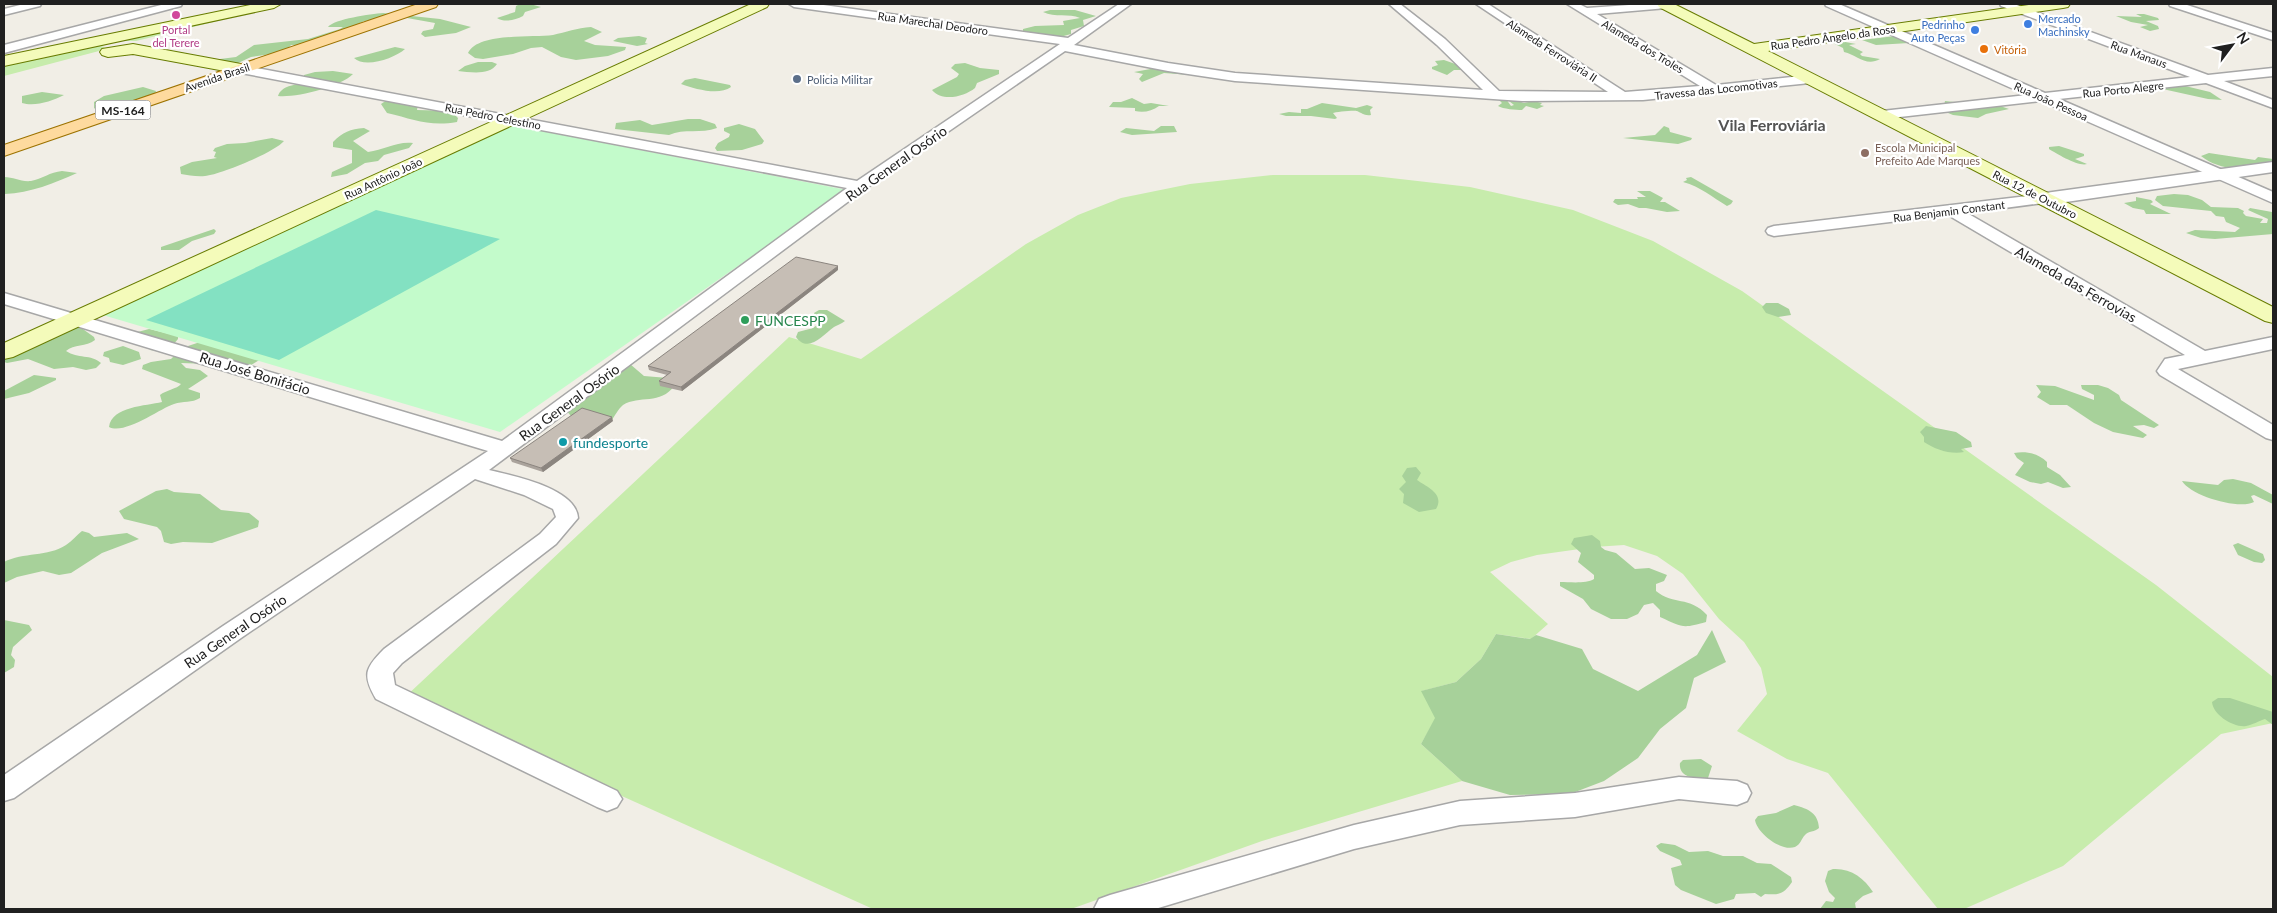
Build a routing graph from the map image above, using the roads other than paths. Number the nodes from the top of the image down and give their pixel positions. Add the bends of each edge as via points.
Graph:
1 (36, 4) edge
2 (177, 4) edge
3 (274, 4) edge
4 (407, 4) edge
5 (431, 4) edge
6 (736, 4) edge
7 (762, 4) edge
8 (794, 4) edge
9 (1126, 4) edge
10 (1394, 4) edge
11 (1481, 4) edge
12 (1572, 4) edge
13 (1830, 4) edge
14 (2005, 4) edge
15 (2063, 4) edge
16 (2174, 4) edge
17 (1665, 5) edge
18 (2022, 10) junction
19 (4, 12) edge
20 (1585, 12) junction
21 (1888, 29) junction
22 (63, 34) junction
23 (2273, 37) edge
24 (98, 41) junction
25 (1067, 44) junction
26 (650, 49) junction
27 (1752, 49) junction
28 (4, 58) edge
29 (51, 67) dead end
30 (233, 67) junction
31 (2273, 72) edge
32 (1810, 79) junction
33 (2208, 80) junction
34 (1714, 89) junction
35 (1494, 94) junction
36 (1622, 96) junction
37 (2044, 98) junction
38 (2273, 104) edge
39 (1882, 115) junction
40 (503, 118) junction
41 (4, 141) edge
42 (4, 151) edge
43 (2273, 167) edge
44 (2218, 175) junction
45 (860, 186) junction
46 (2273, 198) edge
47 (2046, 199) junction
48 (1952, 211) junction
49 (1774, 232) dead end
50 (4, 298) edge
51 (53, 312) junction
52 (2273, 316) edge
53 (77, 319) junction
54 (4, 334) edge
55 (2273, 343) edge
56 (4, 352) edge
57 (2201, 356) junction
58 (2273, 434) edge
59 (505, 449) junction
60 (472, 472) junction
61 (4, 790) edge
62 (1737, 793) dead end
63 (607, 800) dead end
64 (1110, 909) edge

1 - 19 street
2 - 22 street
3 - 24 main road
4 - 30 main road, Avenida Brasil / MS-164
5 - 30 main road, Avenida Brasil / MS-164
6 - 26 main road, Rua Antônio João
7 - 26 main road, Rua Antônio João
8 - 25 street, Rua Marechal Deodoro
9 - 25 street, Rua General Osório
10 - 35 street via 1441,42
11 - 36 street, Alameda Ferroviária II
12 - 20 street, Alameda dos Troles
13 - 21 street, Rua João Pessoa
14 - 18 street, Rua Manaus
15 - 18 main road, Rua Pedro Ângelo da Rosa
16 - 23 street
17 - 20 street
17 - 27 main road, Rua 12 de Outubro
18 - 21 main road, Rua Pedro Ângelo da Rosa
18 - 33 street, Rua Manaus
20 - 34 street, Alameda dos Troles
21 - 27 main road, Rua Pedro Ângelo da Rosa
21 - 37 street, Rua João Pessoa
22 - 24 street
22 - 28 street
24 - 28 main road
25 - 35 street, Rua Marechal Deodoro via 1168,67 1236,77
25 - 45 street, Rua General Osório
26 - 40 main road, Rua Antônio João
27 - 32 main road, Rua 12 de Outubro
29 - 30 main road, Rua Pedro Celestino via 126,48
30 - 40 street, Rua Pedro Celestino
30 - 41 main road, Avenida Brasil / MS-164
30 - 42 main road, Avenida Brasil / MS-164
31 - 33 street, Rua Porto Alegre
32 - 34 street, Travessa das Locomotivas
32 - 39 main road, Rua 12 de Outubro
33 - 37 street, Rua Porto Alegre
33 - 38 street, Rua Manaus
34 - 36 street, Travessa das Locomotivas
35 - 36 street, Travessa das Locomotivas
37 - 39 street, Rua Porto Alegre
37 - 44 street, Rua João Pessoa
39 - 47 main road, Rua 12 de Outubro
40 - 45 street, Rua Pedro Celestino
40 - 51 main road, Rua Antônio João
40 - 53 main road, Rua Antônio João
43 - 44 street, Rua Benjamin Constant
44 - 46 street, Rua João Pessoa
44 - 47 street, Rua Benjamin Constant
45 - 59 street, Rua General Osório
47 - 48 street, Rua Benjamin Constant
47 - 52 main road, Rua 12 de Outubro
48 - 49 street, Rua Benjamin Constant
48 - 57 street, Alameda das Ferrovias
50 - 51 street, Rua José Bonifácio
51 - 53 street, Rua José Bonifácio
51 - 54 main road, Rua Antônio João
53 - 56 main road, Rua Antônio João
53 - 59 street, Rua José Bonifácio
55 - 57 street
57 - 58 street via 2172,363 2167,371
59 - 60 street, Rua General Osório
60 - 61 street, Rua General Osório via 232,632
60 - 63 street via 550,497 562,505 567,518 548,539 393,656 380,669 379,682 385,692
62 - 64 street via 1678,788 1585,804 1460,813 1354,837

